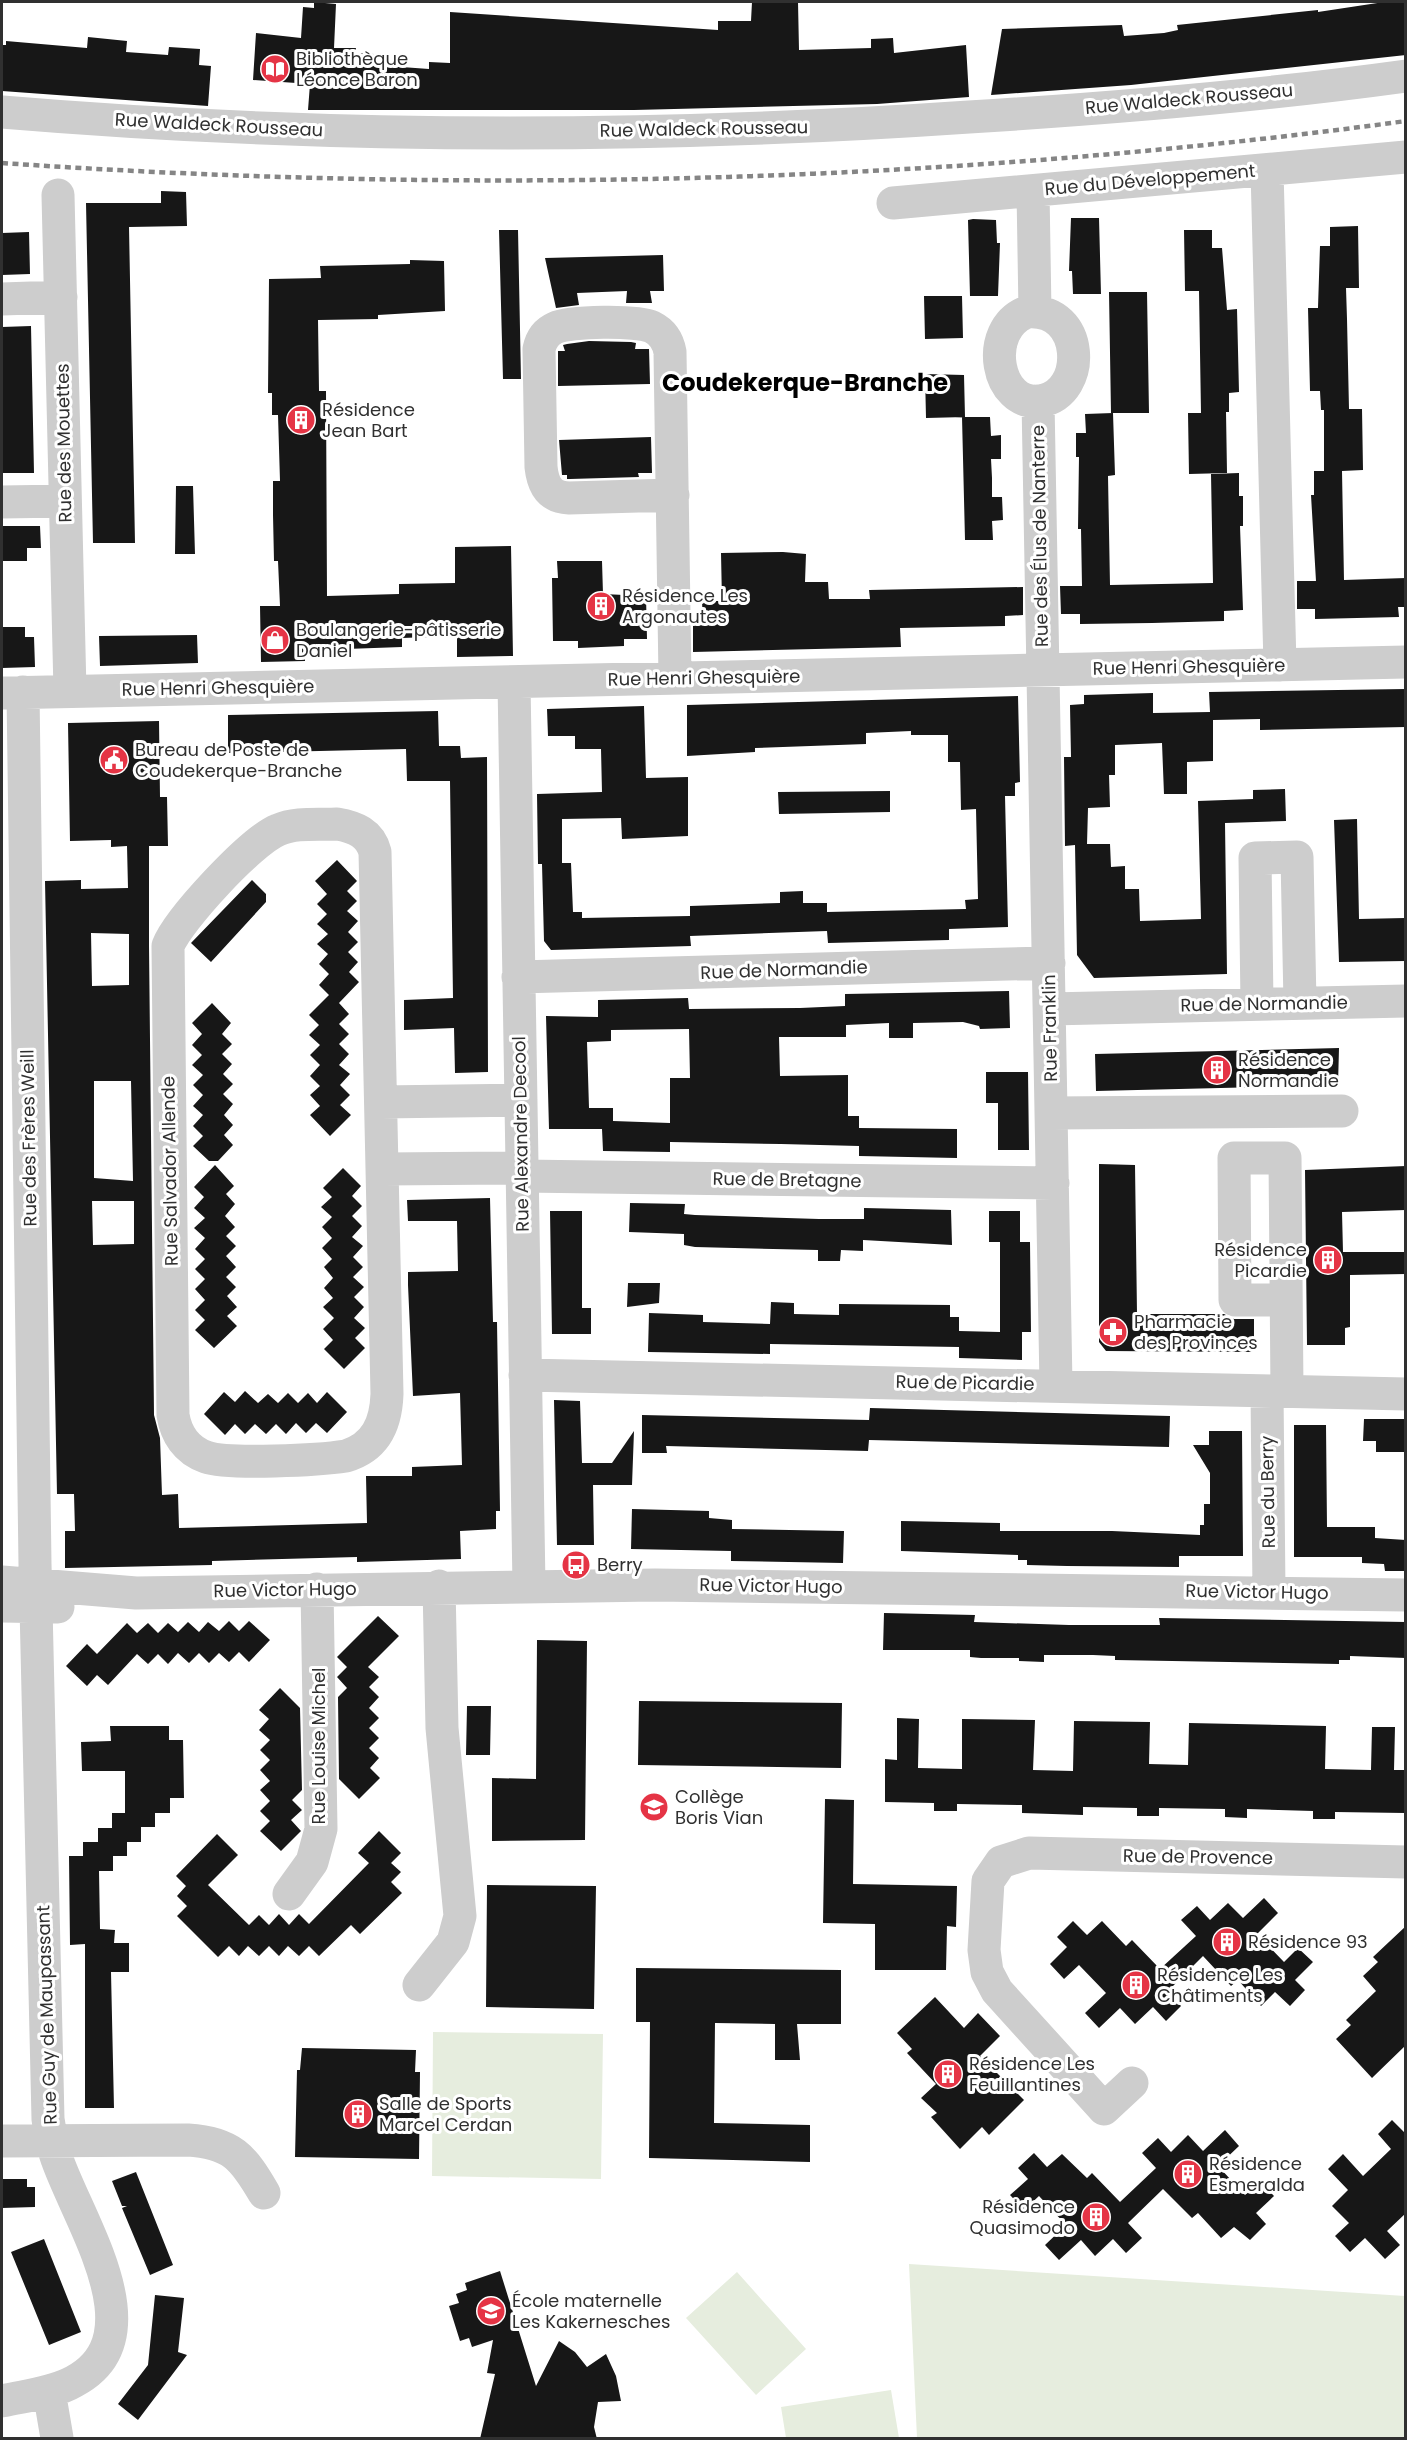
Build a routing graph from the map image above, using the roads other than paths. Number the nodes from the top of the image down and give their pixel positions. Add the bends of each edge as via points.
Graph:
1 (1406, 76) edge
2 (2, 112) edge
3 (1406, 157) edge
4 (1267, 170) junction
5 (1033, 191) junction
6 (58, 195) dead end
7 (893, 203) dead end
8 (61, 297) junction
9 (2, 299) edge
10 (1035, 312) junction
11 (1038, 401) junction
12 (673, 495) junction
13 (65, 501) junction
14 (2, 502) edge
15 (1406, 662) edge
16 (1280, 665) junction
17 (1043, 670) junction
18 (675, 678) junction
19 (514, 682) junction
20 (70, 691) junction
21 (12, 692) edge
22 (1049, 963) junction
23 (519, 977) junction
24 (1406, 1001) edge
25 (1300, 1003) junction
26 (1257, 1004) junction
27 (1050, 1009) junction
28 (521, 1100) junction
29 (381, 1102) junction
30 (1255, 1111) junction
31 (1342, 1111) dead end
32 (1052, 1113) junction
33 (1256, 1158) junction
34 (383, 1169) junction
35 (522, 1172) junction
36 (1053, 1183) junction
37 (1286, 1300) junction
38 (525, 1375) junction
39 (1056, 1385) junction
40 (1277, 1391) junction
41 (1406, 1394) edge
42 (2, 1582) edge
43 (529, 1586) junction
44 (439, 1587) junction
45 (317, 1589) junction
46 (1269, 1592) junction
47 (1406, 1595) edge
48 (36, 1596) junction
49 (2, 1606) edge
50 (1406, 1862) edge
51 (289, 1894) dead end
52 (418, 1985) dead end
53 (1132, 2083) dead end
54 (2, 2141) edge
55 (52, 2141) junction
56 (264, 2193) dead end
57 (49, 2391) junction
58 (2, 2401) edge
59 (57, 2439) edge

1 - 2 street, Rue Waldeck Rousseau via 1068,110 895,123 739,129 364,130 162,123
3 - 4 street, Rue du Développement
4 - 5 street, Rue du Développement
4 - 16 street
5 - 7 street, Rue du Développement
5 - 10 street
6 - 8 street, Rue des Mouettes
8 - 9 street
8 - 13 street, Rue des Mouettes
10 - 11 street, Rue des Élus de Nanterre via 1054,316 1065,326 1072,339 1073,354 1066,385 1055,395
10 - 11 street, Rue des Élus de Nanterre via 1020,315 1008,324 1001,337 1000,353 1001,370 1012,389
11 - 17 street, Rue des Élus de Nanterre
12 - 12 street via 569,498 552,494 544,486 539,349 550,331 567,325 633,323 654,328 663,336 670,352
12 - 18 street
13 - 14 street
13 - 20 street, Rue des Mouettes
15 - 16 street, Rue Henri Ghesquière
16 - 17 street, Rue Henri Ghesquière
17 - 18 street, Rue Henri Ghesquière
17 - 22 street, Rue Franklin
18 - 19 street, Rue Henri Ghesquière
19 - 20 street, Rue Henri Ghesquière
19 - 23 street, Rue Alexandre Decool
20 - 21 street, Rue Henri Ghesquière
21 - 48 street, Rue des Frères Weill
22 - 23 street, Rue de Normandie
22 - 27 street, Rue Franklin
23 - 28 street, Rue Alexandre Decool
24 - 25 street, Rue de Normandie
25 - 26 street, Rue de Normandie
25 - 26 street via 1297,857 1287,857 1254,858
26 - 27 street, Rue de Normandie
27 - 32 street, Rue Franklin
28 - 29 street
28 - 35 street, Rue Alexandre Decool
29 - 34 street, Rue Salvador Allende
29 - 34 street, Rue Salvador Allende via 373,844 363,833 346,825 285,827 258,842 181,922 167,954 173,1415 178,1434 198,1453 229,1460 337,1458 363,1450 377,1435 384,1421 387,1394
30 - 31 street
30 - 32 street
30 - 33 street
32 - 36 street, Rue Franklin
33 - 37 street, Rue du Berry via 1285,1158
33 - 37 street via 1234,1158 1235,1300
34 - 35 street
35 - 36 street, Rue de Bretagne
35 - 38 street, Rue Alexandre Decool
36 - 39 street, Rue Franklin
37 - 40 street, Rue du Berry
38 - 39 street, Rue de Picardie
38 - 43 street, Rue Alexandre Decool
39 - 40 street, Rue de Picardie
40 - 41 street, Rue de Picardie
40 - 46 street, Rue du Berry
42 - 48 street, Rue Victor Hugo
43 - 44 street, Rue Victor Hugo
43 - 46 street, Rue Victor Hugo
44 - 45 street, Rue Victor Hugo
44 - 52 street via 442,1728 460,1916 453,1942
45 - 48 street, Rue Victor Hugo
45 - 51 street, Rue Louise Michel via 321,1829 312,1862
46 - 47 street, Rue Victor Hugo
48 - 49 street, Rue Victor Hugo
48 - 55 street, Rue Guy de Maupassant via 47,2096
50 - 53 street, Rue de Provence via 1029,1854 1010,1857 995,1867 986,1889 984,1950 991,1983 1104,2109
54 - 55 street
55 - 56 street via 188,2140 216,2144 235,2154
55 - 57 street, Rue Guy de Maupassant via 108,2284 112,2306 110,2337 102,2356 80,2379
57 - 58 street, Rue Guy de Maupassant
57 - 59 street

